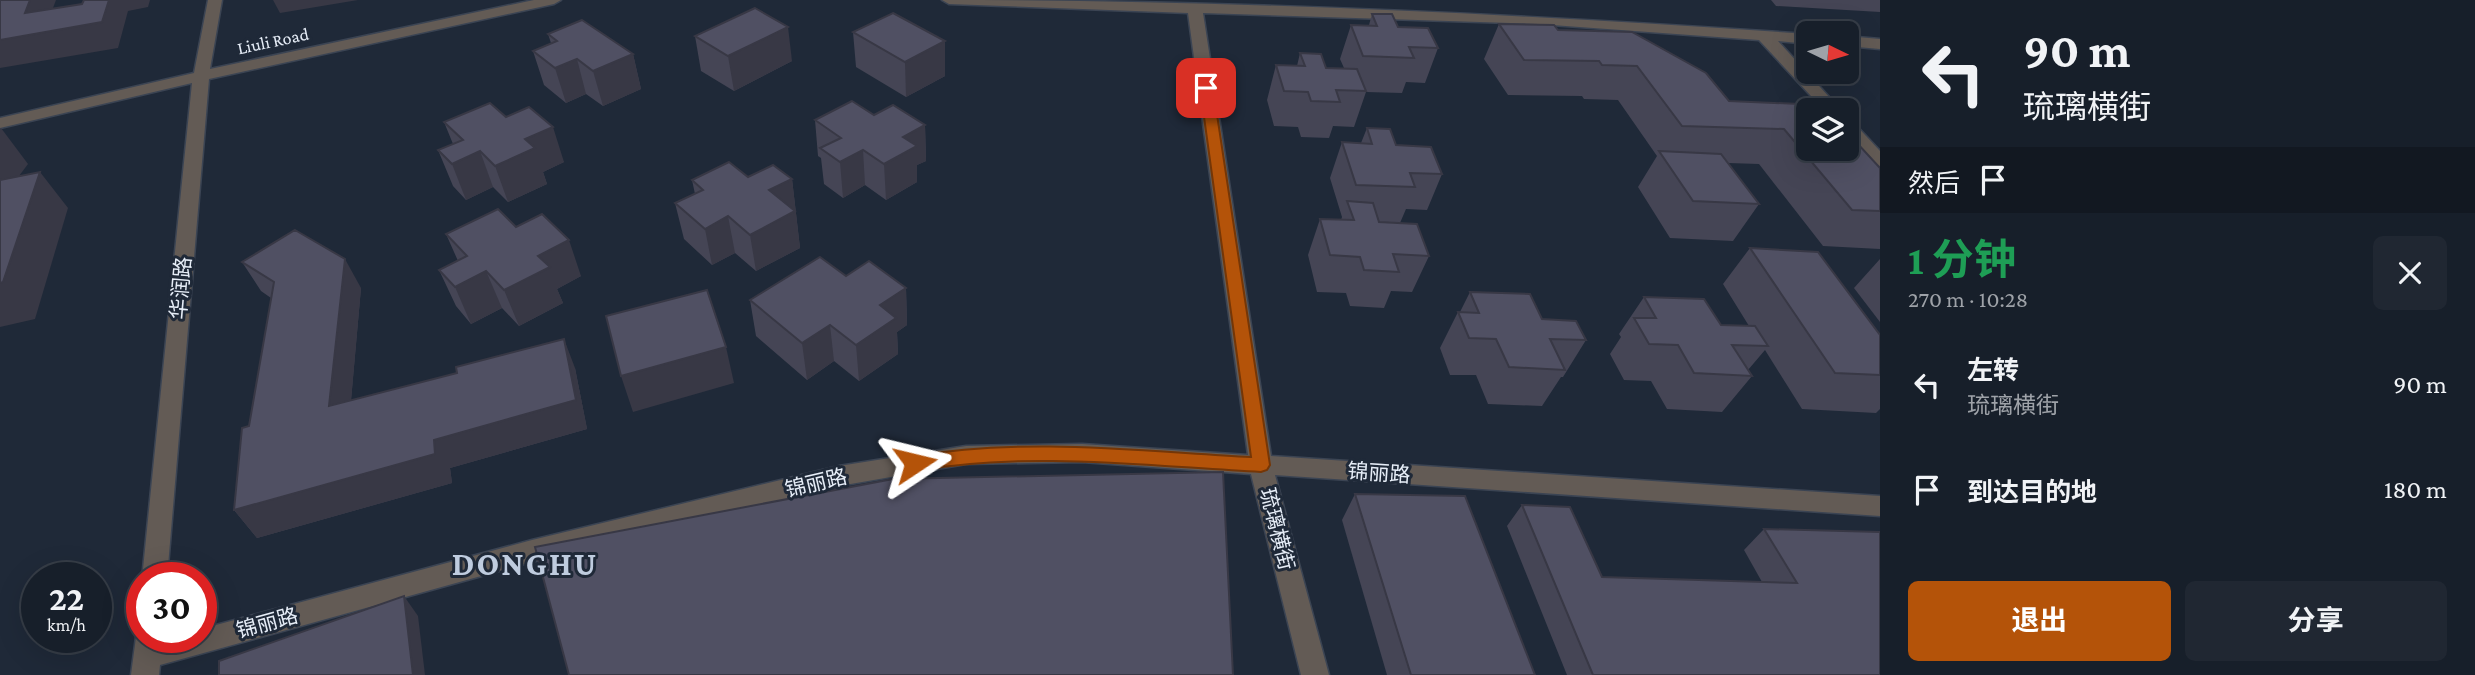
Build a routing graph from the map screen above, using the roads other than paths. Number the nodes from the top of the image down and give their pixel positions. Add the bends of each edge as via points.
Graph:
1 (215, 0) edge
2 (554, 0) edge
3 (949, 0) edge
4 (1195, 7) junction
5 (1764, 36) junction
6 (1796, 38) edge
7 (1859, 42) edge
8 (1880, 44) edge
9 (201, 76) junction
10 (1822, 98) edge
11 (0, 123) edge
12 (1859, 139) edge
13 (1880, 161) edge
14 (1261, 465) junction
15 (1880, 506) edge
16 (155, 562) edge
17 (147, 656) edge
18 (1315, 675) edge

1 - 9 street, 华润路
2 - 9 street, Liuli Road
3 - 4 street
4 - 5 street via 1538,20
4 - 14 street, 琉璃横街
5 - 6 street
5 - 10 street
7 - 8 street
9 - 11 street, Liuli Road
9 - 16 street, 华润路
12 - 13 street
14 - 15 street, 锦丽路
14 - 17 street, 锦丽路 via 1025,452 966,455 839,476 532,551
14 - 18 street, 琉璃横街

